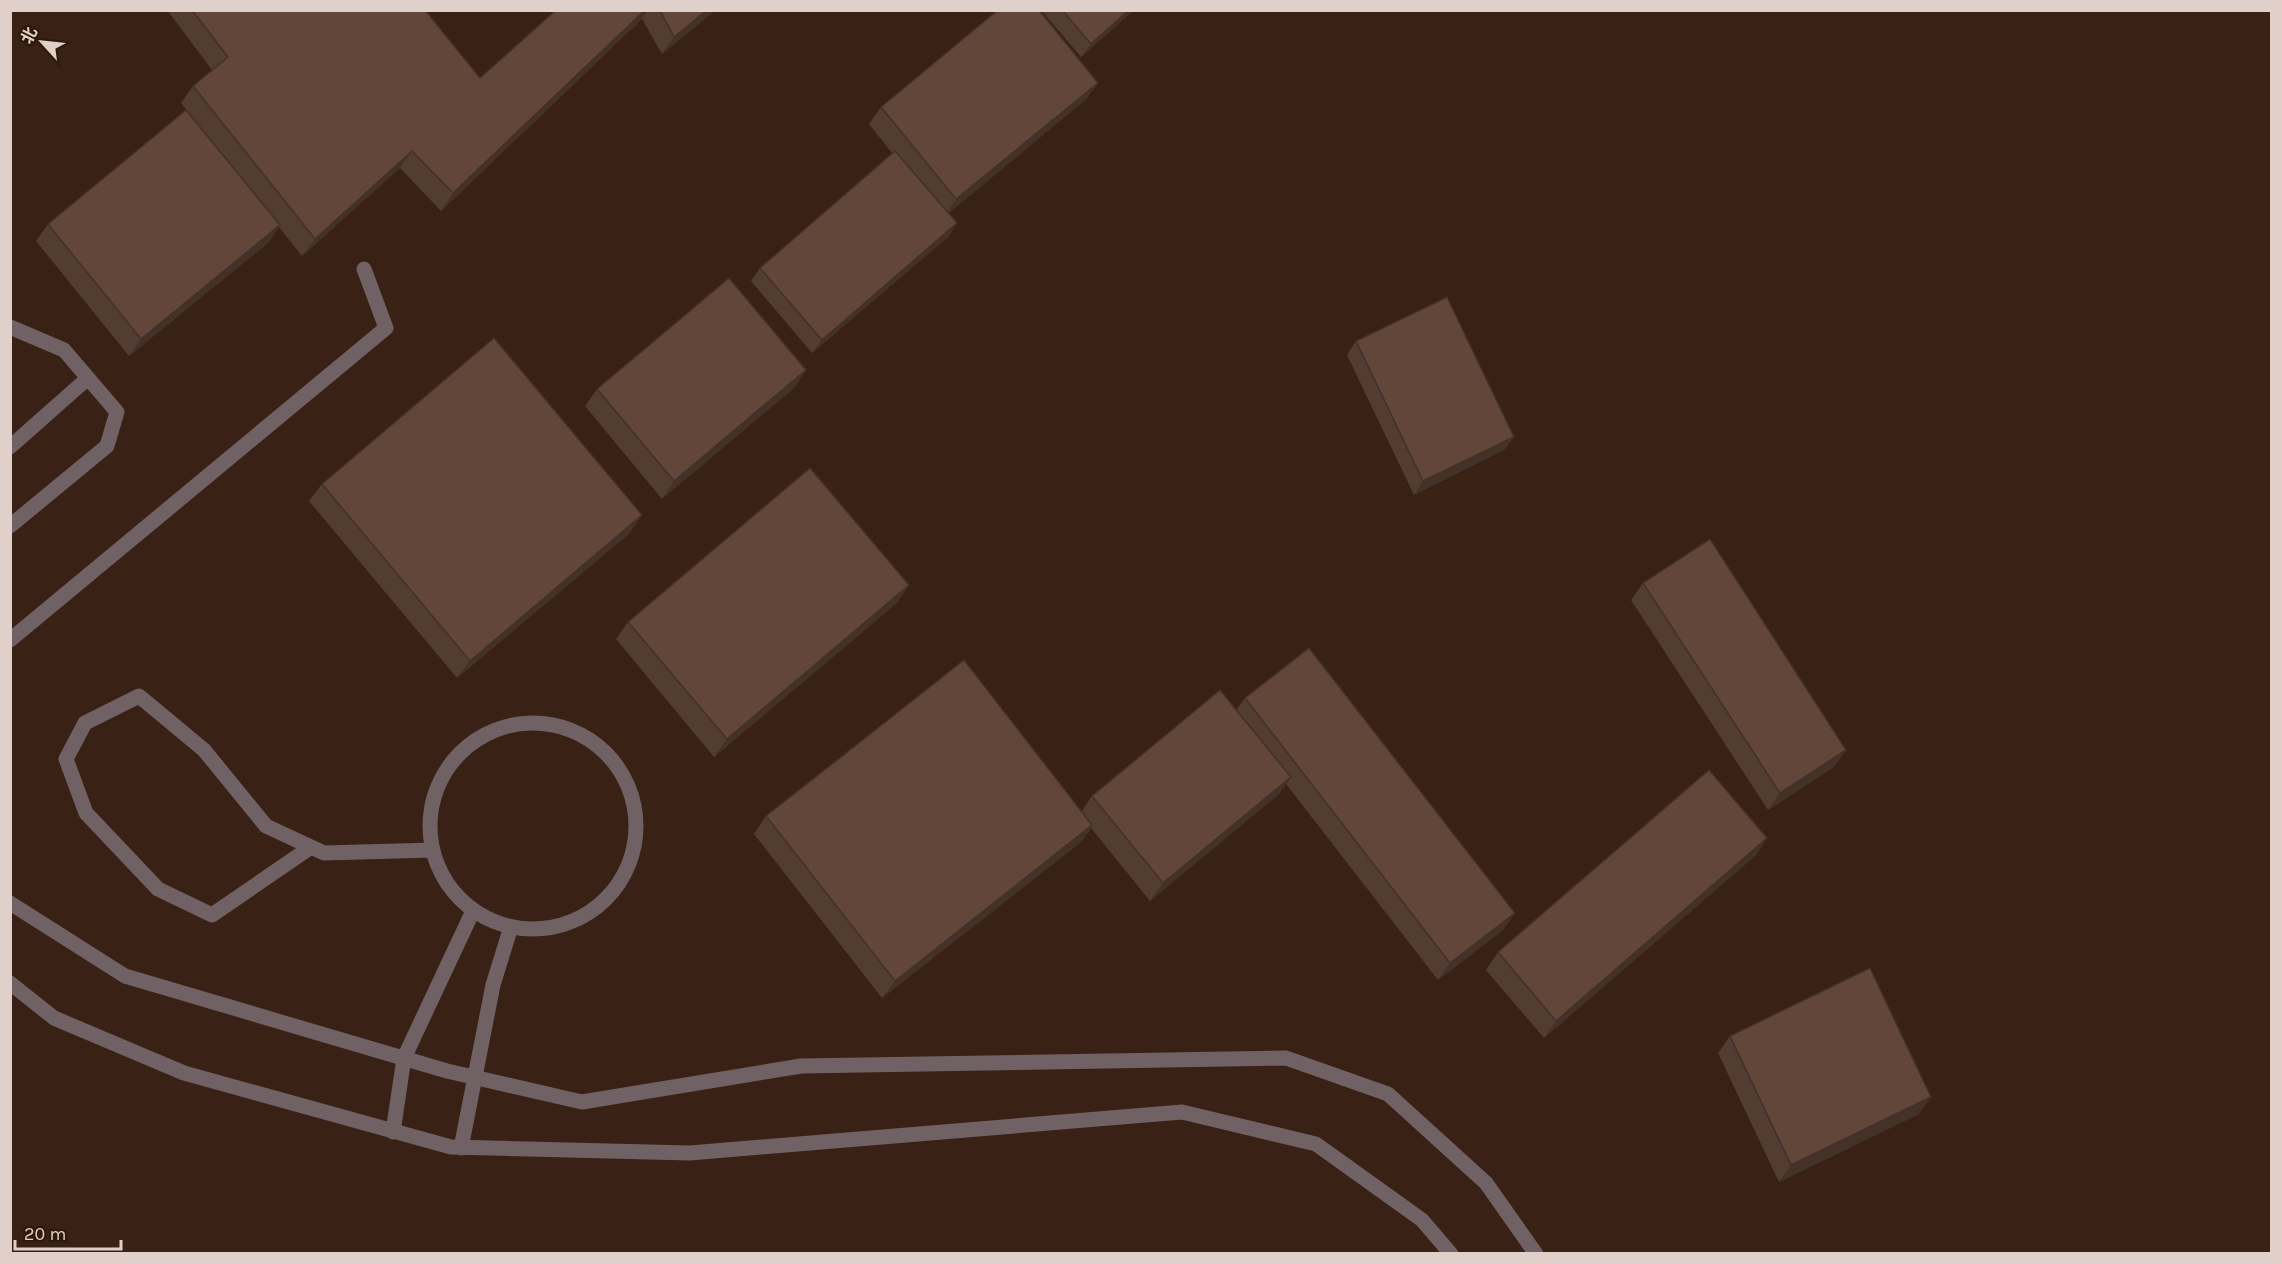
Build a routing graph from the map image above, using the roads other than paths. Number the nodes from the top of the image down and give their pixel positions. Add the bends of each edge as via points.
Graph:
1 (363, 269) dead end
2 (10, 327) edge
3 (88, 378) junction
4 (10, 447) edge
5 (10, 526) edge
6 (10, 640) edge
7 (311, 847) junction
8 (433, 850) junction
9 (10, 903) edge
10 (472, 913) junction
11 (510, 930) junction
12 (10, 983) edge
13 (404, 1058) junction
14 (476, 1078) junction
15 (393, 1132) junction
16 (461, 1148) junction
17 (1451, 1254) edge
18 (1536, 1254) edge

1 - 6 street via 386,328
2 - 3 street via 64,350
3 - 4 street
3 - 5 street via 117,412 107,446
7 - 7 street via 266,826 204,750 139,696 85,723 66,759 86,813 158,889 212,915
7 - 8 street via 324,854
8 - 10 street via 436,870
8 - 11 street via 428,814 448,762 493,728 548,721 600,743 632,788 637,844 613,895 566,926
9 - 13 street via 125,976
10 - 11 street
10 - 13 street
11 - 14 street via 493,984
12 - 15 street via 54,1018 184,1073
13 - 14 street
13 - 15 street
14 - 16 street
14 - 18 street via 582,1102 801,1066 1286,1058 1388,1094 1486,1183
15 - 16 street
16 - 17 street via 690,1153 1182,1112 1316,1144 1422,1220

